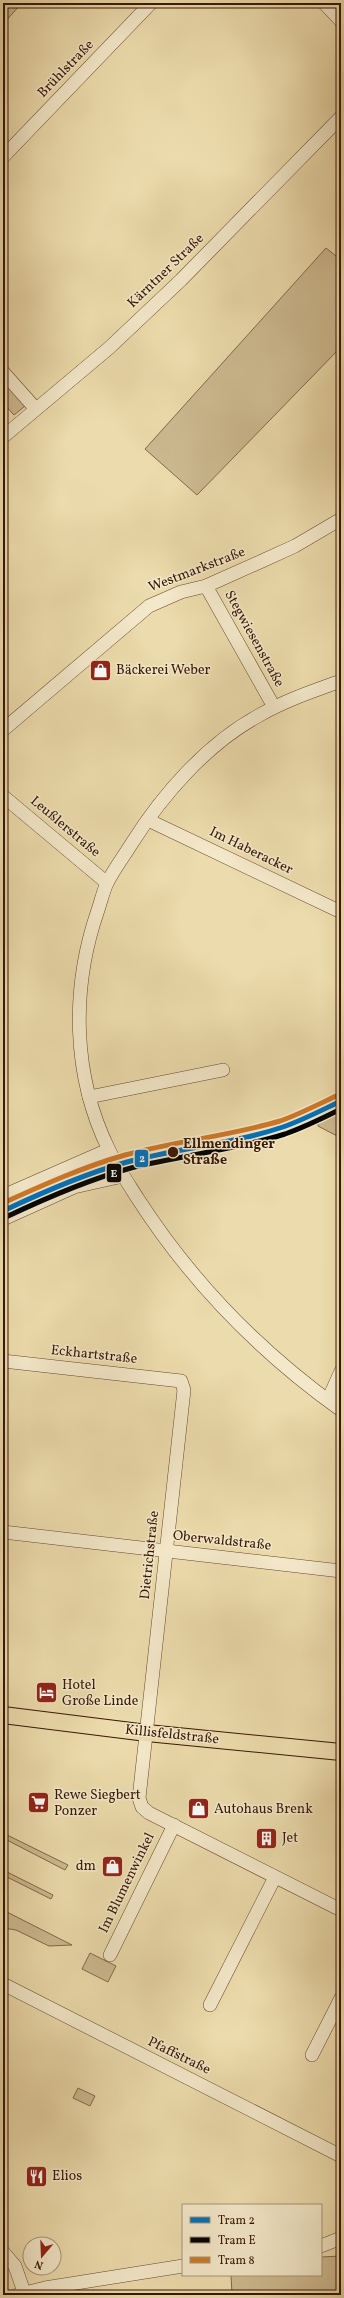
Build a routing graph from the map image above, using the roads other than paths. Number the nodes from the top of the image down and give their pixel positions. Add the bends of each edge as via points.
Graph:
1 (151, 3) edge
2 (324, 3) edge
3 (341, 22) edge
4 (341, 117) edge
5 (3, 157) edge
6 (3, 372) edge
7 (35, 408) junction
8 (3, 436) edge
9 (341, 518) edge
10 (206, 586) junction
11 (341, 681) edge
12 (274, 707) junction
13 (3, 730) edge
14 (3, 796) edge
15 (148, 820) junction
16 (107, 883) junction
17 (341, 912) edge
18 (223, 1070) dead end
19 (89, 1097) junction
20 (108, 1150) junction
21 (123, 1176) junction
22 (3, 1196) edge
23 (3, 1218) edge
24 (3, 1361) edge
25 (341, 1371) edge
26 (181, 1381) joint
27 (328, 1400) junction
28 (341, 1410) edge
29 (3, 1532) edge
30 (167, 1550) junction
31 (341, 1571) edge
32 (3, 1715) edge
33 (147, 1734) junction
34 (341, 1752) edge
35 (174, 1825) junction
36 (275, 1877) junction
37 (341, 1910) edge
38 (110, 1955) dead end
39 (3, 1984) edge
40 (341, 1998) edge
41 (210, 2005) dead end
42 (312, 2055) dead end
43 (341, 2156) edge
44 (341, 2238) edge
45 (322, 2246) edge
46 (3, 2252) edge
47 (182, 2266) edge
48 (21, 2293) edge

1 - 5 street, Brühlstraße
2 - 3 street
4 - 7 street, Kärntner Straße via 181,280 109,348
6 - 7 street
7 - 8 street, Kärntner Straße
9 - 10 street, Westmarkstraße via 295,546
10 - 12 street, Stegwiesenstraße
10 - 13 street, Westmarkstraße via 181,592 149,606
11 - 12 street
12 - 15 street via 235,730 205,755 175,786
14 - 16 street, Leußlerstraße
15 - 16 street
15 - 17 street, Im Haberacker
16 - 19 street via 89,936 81,976 80,1028 83,1070
18 - 19 street
19 - 20 street
20 - 21 street
20 - 22 street
21 - 23 street via 74,1187
21 - 27 street via 199,1281 283,1366
24 - 26 street, Eckhartstraße
25 - 27 street
26 - 30 street, Dietrichstraße via 184,1390
27 - 28 street
29 - 30 street, Oberwaldstraße
30 - 31 street, Oberwaldstraße
30 - 33 street, Dietrichstraße
32 - 33 main road, Killisfeldstraße
33 - 34 main road, Killisfeldstraße
33 - 35 street, Im Blumenwinkel via 139,1798 142,1807 149,1813
35 - 36 street, Im Blumenwinkel
35 - 38 street, Im Blumenwinkel
36 - 37 street, Im Blumenwinkel
36 - 41 street
39 - 43 street, Pfaffstraße
40 - 42 street
44 - 45 street
46 - 48 street via 15,2266
47 - 48 street

